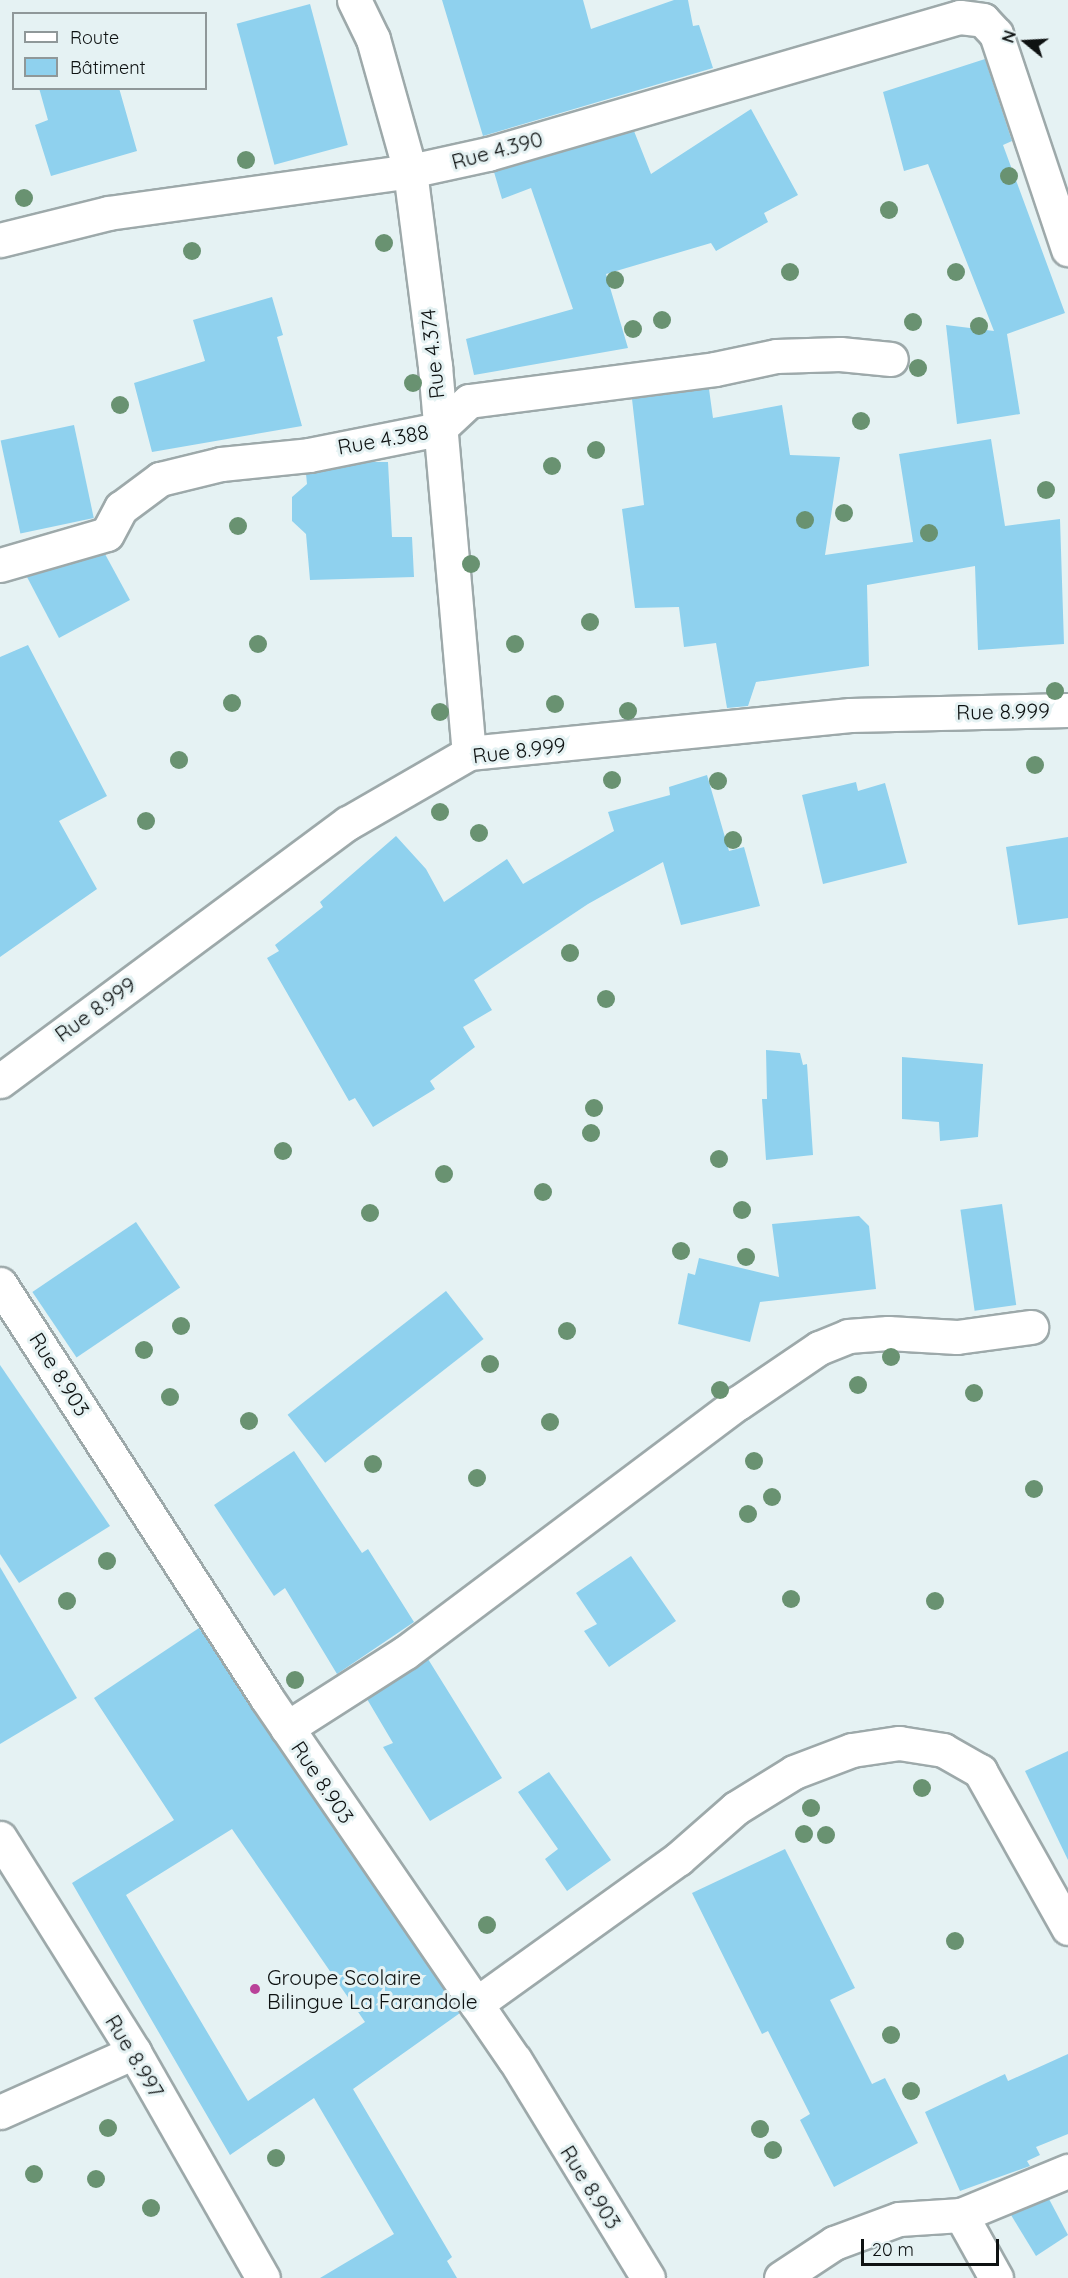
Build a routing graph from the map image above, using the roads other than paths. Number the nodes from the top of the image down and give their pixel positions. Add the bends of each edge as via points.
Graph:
1 (354, 0) edge
2 (410, 171) junction
3 (0, 240) edge
4 (1068, 249) edge
5 (891, 359) dead end
6 (438, 429) junction
7 (0, 565) edge
8 (1068, 710) edge
9 (469, 753) junction
10 (0, 1081) edge
11 (0, 1284) edge
12 (1031, 1327) dead end
13 (287, 1728) junction
14 (0, 1838) edge
15 (1068, 1928) edge
16 (476, 2004) junction
17 (134, 2052) junction
18 (0, 2112) edge
19 (1068, 2171) edge
20 (961, 2215) junction
21 (263, 2278) edge
22 (648, 2278) edge
23 (780, 2278) edge
24 (996, 2278) edge

1 - 2 street, Rue 4.374 via 373,39
2 - 3 street, Rue 4.390 via 108,213
2 - 4 street, Rue 4.390 via 488,154 960,17 983,20 996,34
2 - 6 street, Rue 4.374
5 - 6 street, Rue 4.388 via 840,354 777,356 715,369 492,397 469,401
6 - 7 street, Rue 4.388 via 309,455 221,464 160,479 121,508 107,534
6 - 9 street, Rue 4.374
8 - 9 street, Rue 8.999 via 850,715
9 - 10 street, Rue 8.999 via 348,823
11 - 13 street, Rue 8.903
12 - 13 street via 957,1338 888,1333 848,1336 819,1348 738,1403 406,1652
13 - 16 street, Rue 8.903
14 - 17 street, Rue 8.997
15 - 16 street via 980,1771 943,1750 899,1743 852,1750 795,1772 736,1809 678,1858
16 - 22 street, Rue 8.903
17 - 18 street
17 - 21 street, Rue 8.997
19 - 20 street
20 - 23 street via 899,2219 834,2243
20 - 24 street

